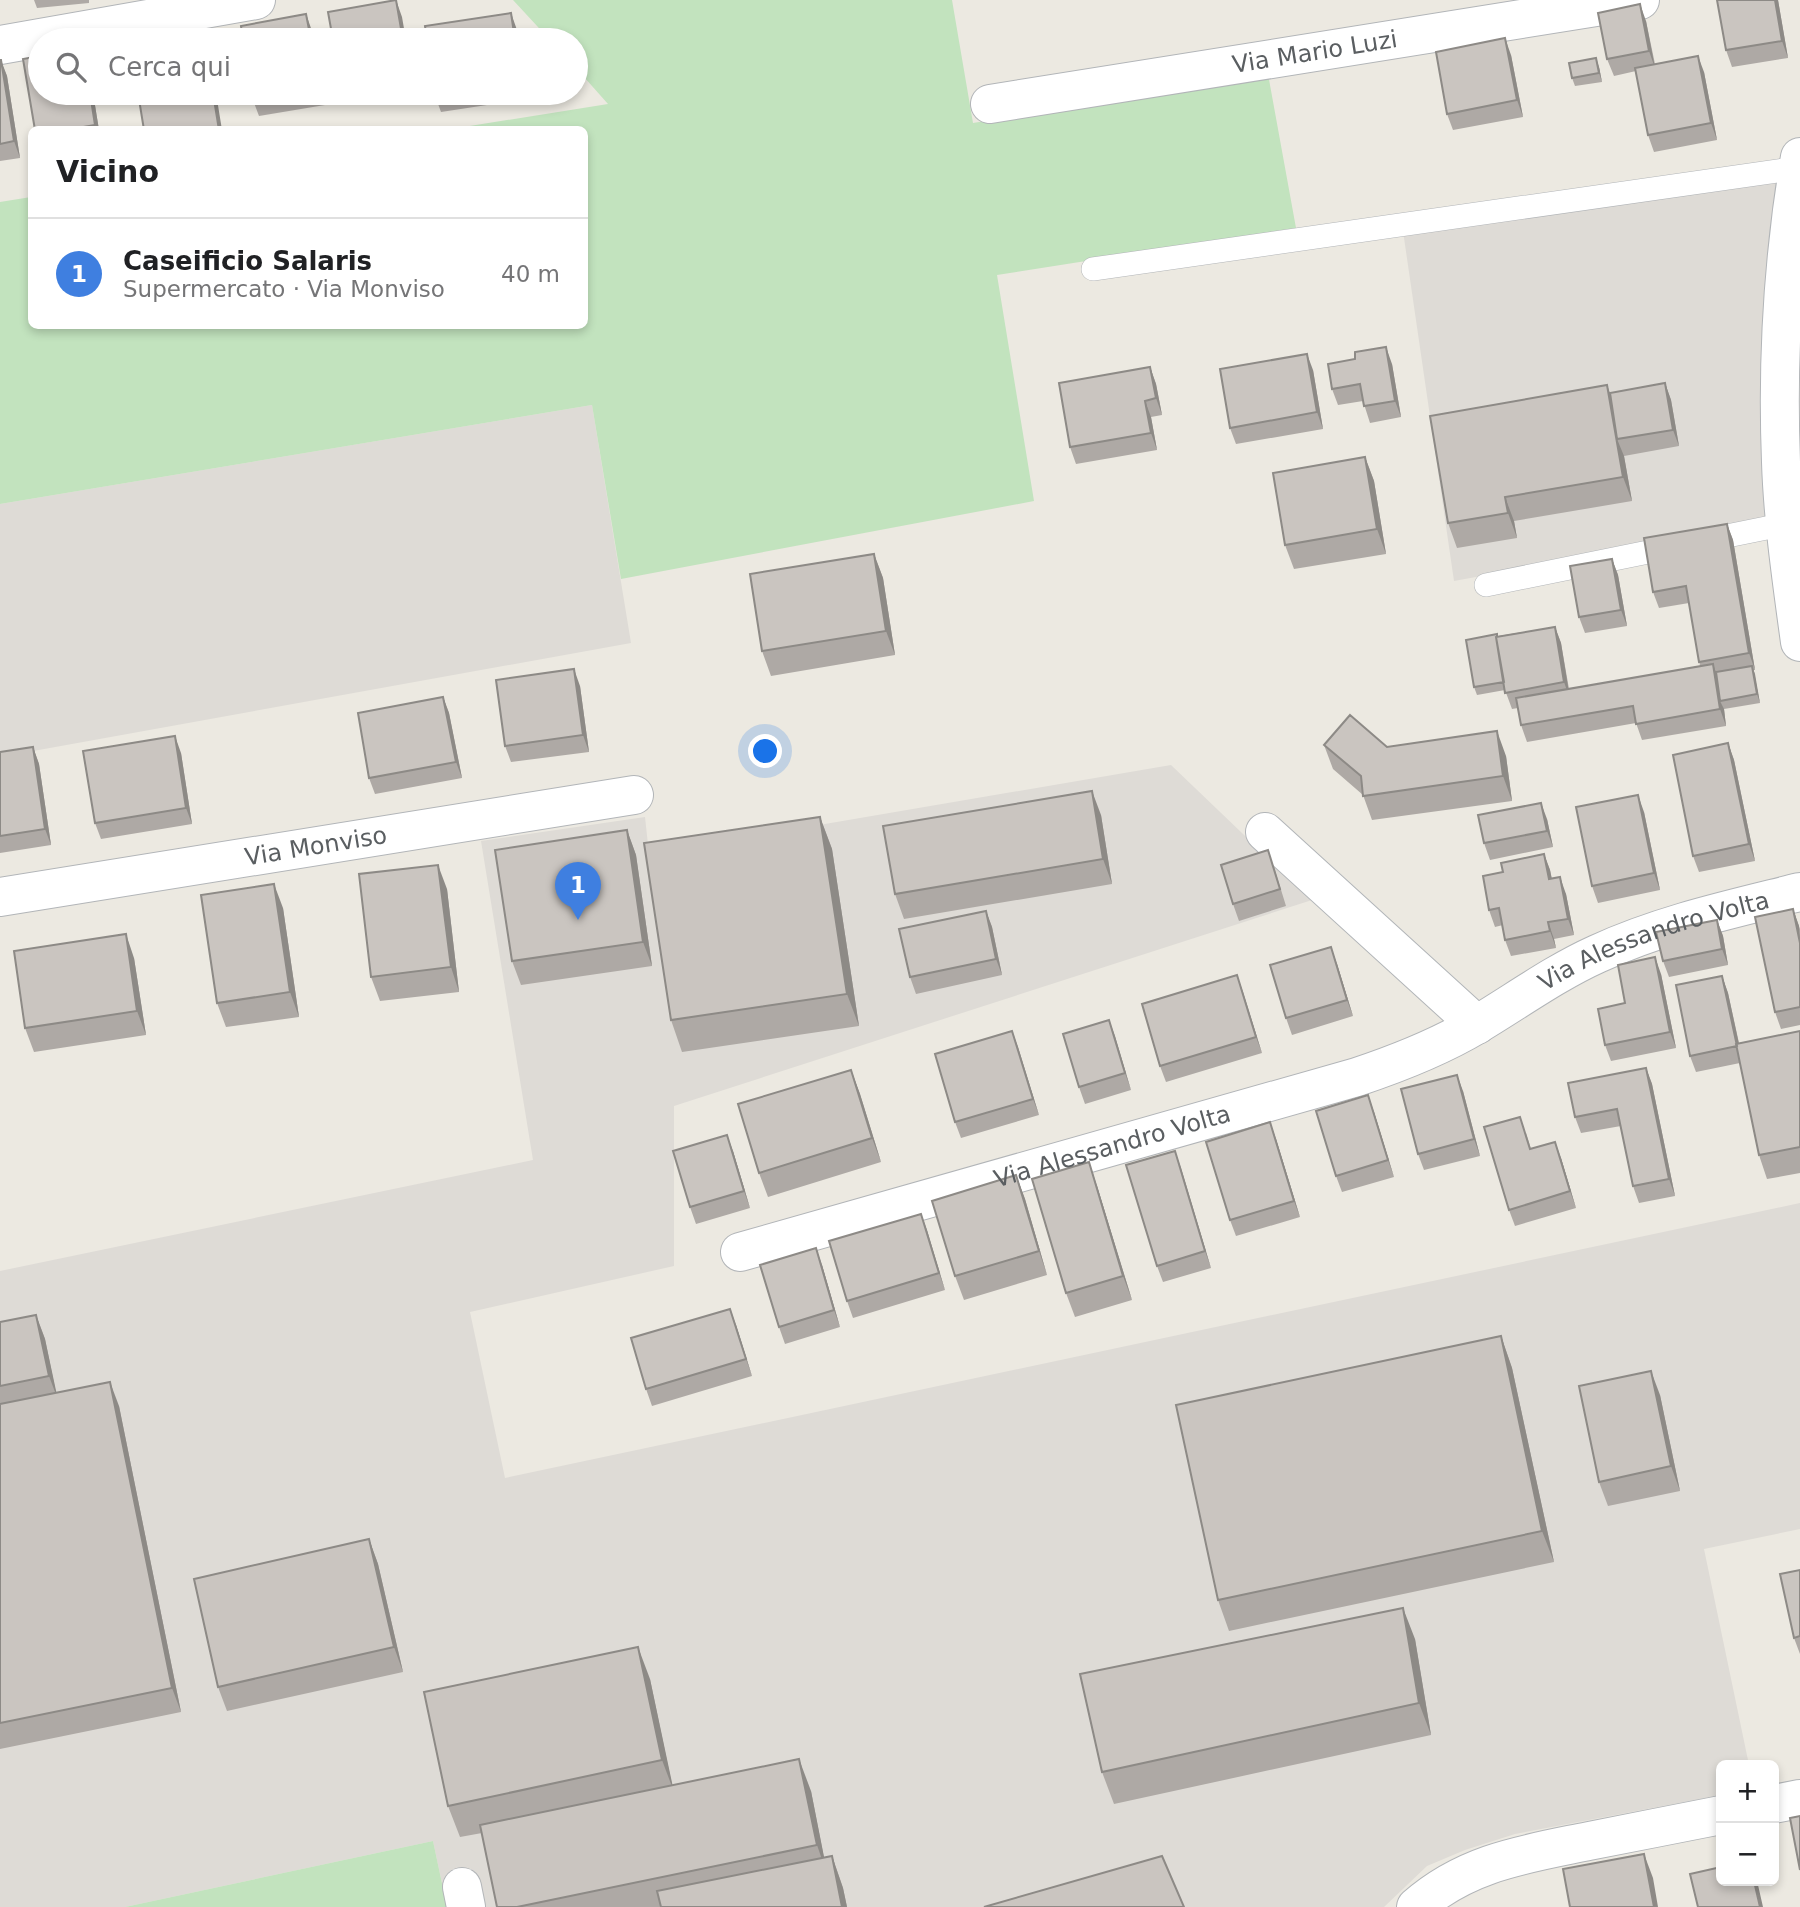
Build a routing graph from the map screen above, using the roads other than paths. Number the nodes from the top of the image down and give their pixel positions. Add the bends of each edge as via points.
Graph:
1 (256, 0) edge
2 (1640, 0) edge
3 (100, 28) edge
4 (28, 41) edge
5 (0, 46) edge
6 (990, 104) dead end
7 (1799, 163) edge
8 (1093, 269) dead end
9 (1786, 524) junction
10 (1486, 585) dead end
11 (1800, 642) edge
12 (634, 795) dead end
13 (1265, 832) dead end
14 (1800, 891) edge
15 (0, 897) edge
16 (1477, 1025) junction
17 (740, 1252) dead end
18 (1800, 1799) edge
19 (1779, 1803) edge
20 (1716, 1816) edge
21 (1416, 1907) edge

1 - 3 street
2 - 6 street, Via Mario Luzi
4 - 5 street
7 - 8 lane
7 - 9 street via 1788,243 1780,370
9 - 10 lane
9 - 11 street
12 - 15 street, Via Monviso
13 - 16 street
14 - 16 street, Via Alessandro Volta via 1627,941 1564,971
16 - 17 street, Via Alessandro Volta via 1357,1077
18 - 19 street
20 - 21 street via 1502,1860 1460,1875

